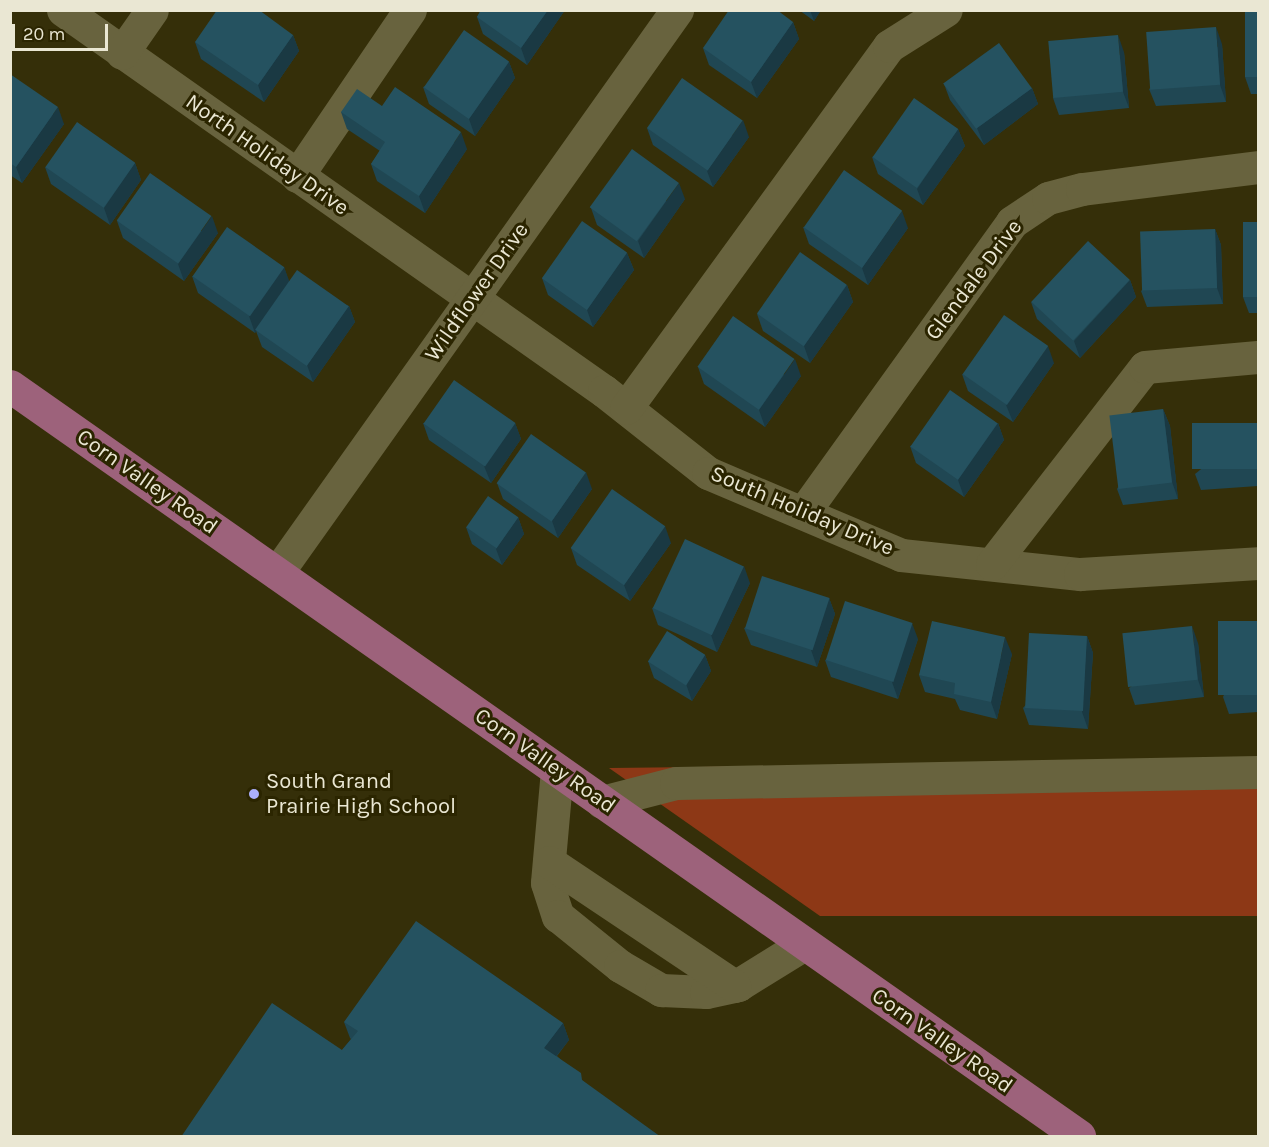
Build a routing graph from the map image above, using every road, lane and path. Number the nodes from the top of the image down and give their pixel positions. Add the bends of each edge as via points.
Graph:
1 (63, 10) edge
2 (152, 10) edge
3 (410, 10) edge
4 (677, 10) edge
5 (946, 10) edge
6 (122, 53) junction
7 (1258, 167) edge
8 (297, 176) junction
9 (472, 298) junction
10 (1258, 357) edge
11 (10, 386) edge
12 (626, 408) junction
13 (803, 513) junction
14 (1258, 563) edge
15 (992, 564) junction
16 (277, 573) junction
17 (557, 770) junction
18 (1258, 772) edge
19 (602, 802) junction
20 (549, 862) junction
21 (804, 944) junction
22 (734, 986) junction
23 (1079, 1137) edge

1 - 6 street, North Holiday Drive
2 - 6 street
3 - 8 street
4 - 9 street, Wildflower Drive
5 - 12 street via 889,46
6 - 8 street, North Holiday Drive
7 - 13 street, Glendale Drive via 1082,189 1048,198 1012,222
8 - 9 street, North Holiday Drive
9 - 12 street, South Holiday Drive
9 - 16 street, Wildflower Drive
10 - 15 street via 1145,367
11 - 16 main road, Corn Valley Road
12 - 13 street, South Holiday Drive via 708,473
13 - 15 street, South Holiday Drive via 901,555
14 - 15 street, South Holiday Drive via 1080,573
16 - 17 main road, Corn Valley Road
17 - 19 main road, Corn Valley Road
17 - 20 street
18 - 19 street via 676,783
19 - 21 main road, Corn Valley Road
20 - 22 street
20 - 22 street via 547,883 558,916 620,966 660,990 706,992
21 - 22 street
21 - 23 main road, Corn Valley Road

